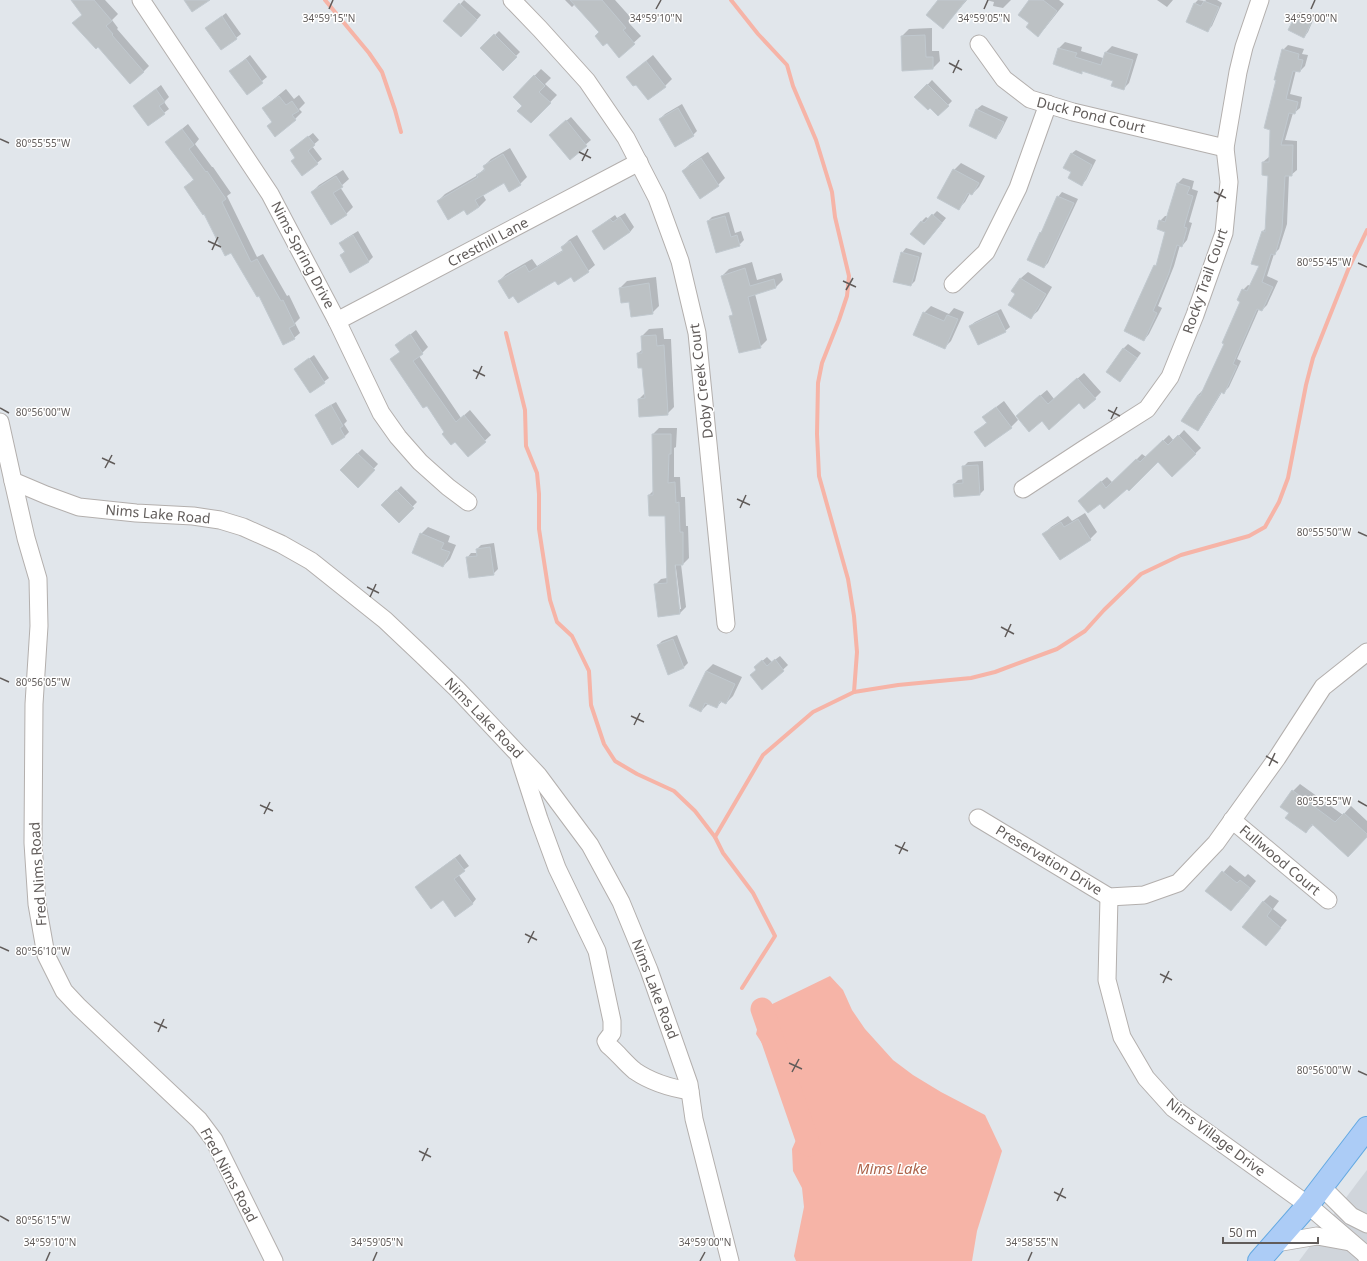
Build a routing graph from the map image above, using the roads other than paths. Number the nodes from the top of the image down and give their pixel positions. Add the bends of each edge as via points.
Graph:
1 (141, 0) edge
2 (512, 0) edge
3 (1260, 0) edge
4 (979, 44) dead end
5 (1048, 104) junction
6 (1225, 148) junction
7 (639, 162) junction
8 (953, 284) dead end
9 (337, 321) junction
10 (0, 422) edge
11 (13, 481) junction
12 (1023, 489) dead end
13 (468, 502) dead end
14 (726, 624) dead end
15 (1367, 652) edge
16 (519, 756) junction
17 (978, 818) dead end
18 (1232, 820) junction
19 (1109, 897) junction
20 (1328, 900) dead end
21 (690, 1091) junction
22 (1367, 1128) edge
23 (1322, 1187) junction
24 (1308, 1205) junction
25 (1367, 1224) edge
26 (1351, 1242) junction
27 (1276, 1243) junction
28 (1367, 1258) edge
29 (274, 1261) edge
30 (730, 1261) edge
31 (1260, 1261) edge

1 - 9 street, Nims Spring Drive via 270,194
2 - 7 street, Doby Creek Court via 587,81 626,138
3 - 6 street, Rocky Trail Court via 1238,72
4 - 5 street, Duck Pond Court via 1004,79 1030,99
5 - 6 street, Duck Pond Court
5 - 8 street via 1018,188 986,252
6 - 12 street, Rocky Trail Court via 1229,182 1224,233 1170,377 1147,409
7 - 9 street, Cresthill Lane
7 - 14 street, Doby Creek Court via 657,198 680,261 697,333
9 - 13 street, Nims Spring Drive via 381,413 398,438 420,462
10 - 11 street
11 - 16 street, Nims Lake Road via 79,507 220,520 281,544 311,561 384,620 457,690
11 - 29 street, Fred Nims Road via 38,579 33,844 37,904 46,955 64,991 199,1120 214,1140
15 - 18 street, Preservation Drive via 1323,687 1277,758
16 - 21 street, Nims Lake Road via 538,776 590,846 621,902 665,1012
16 - 21 street via 557,868 597,951 612,1021 612,1033 606,1041 608,1045 636,1071 658,1083
17 - 19 street, Preservation Drive
18 - 19 street, Preservation Drive via 1216,843 1178,883 1144,895
18 - 20 street, Fullwood Court
19 - 24 street, Nims Village Drive via 1107,980 1122,1037 1146,1078 1173,1108
21 - 30 street, Nims Lake Road via 694,1119
22 - 23 main road
23 - 24 main road
23 - 25 street via 1351,1216
24 - 26 street, Nims Village Drive
24 - 27 main road
26 - 27 street via 1317,1236
26 - 28 street, Nims Village Drive
27 - 31 main road

